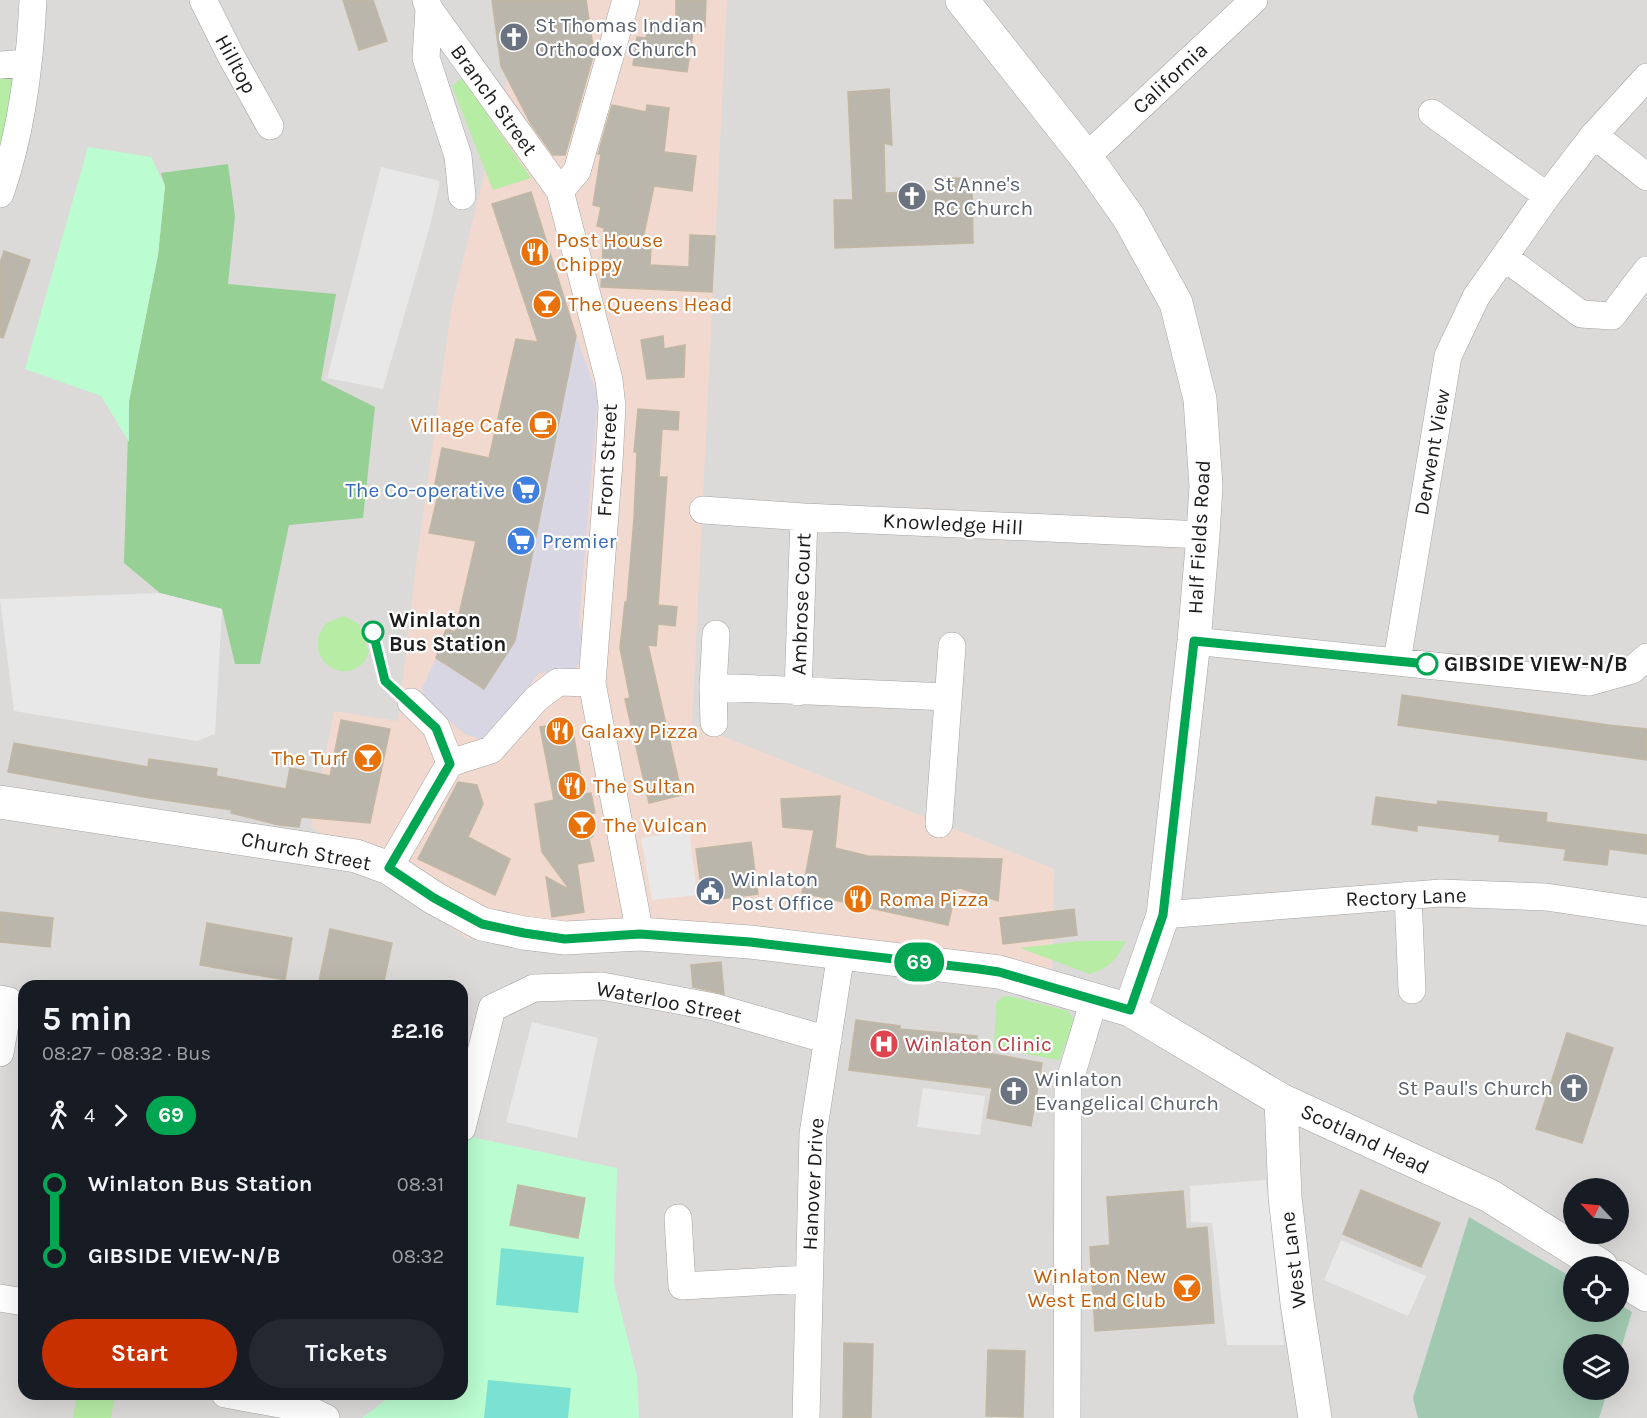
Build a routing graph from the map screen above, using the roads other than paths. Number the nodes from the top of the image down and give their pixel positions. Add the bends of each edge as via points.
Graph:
1 (33, 0) edge
2 (203, 0) edge
3 (626, 0) edge
4 (962, 0) edge
5 (1254, 0) edge
6 (427, 4) edge
7 (28, 63) junction
8 (0, 65) edge
9 (1647, 77) edge
10 (1432, 113) dead end
11 (270, 126) dead end
12 (1594, 135) junction
13 (1086, 157) junction
14 (1647, 177) edge
15 (560, 191) junction
16 (0, 194) edge
17 (462, 196) dead end
18 (1547, 196) junction
19 (1504, 258) junction
20 (1647, 270) edge
21 (703, 510) dead end
22 (804, 517) junction
23 (1203, 535) junction
24 (716, 634) dead end
25 (1194, 641) junction
26 (952, 646) dead end
27 (1647, 657) edge
28 (1397, 661) junction
29 (592, 683) junction
30 (713, 687) junction
31 (798, 692) junction
32 (948, 697) junction
33 (411, 702) dead end
34 (714, 723) dead end
35 (450, 764) junction
36 (0, 802) edge
37 (939, 824) dead end
38 (389, 868) junction
39 (1408, 895) junction
40 (1647, 912) edge
41 (1163, 915) junction
42 (640, 934) junction
43 (841, 953) junction
44 (1412, 990) dead end
45 (0, 999) edge
46 (1094, 1000) junction
47 (1130, 1010) junction
48 (828, 1040) junction
49 (0, 1053) edge
50 (1281, 1100) junction
51 (468, 1104) edge
52 (678, 1218) dead end
53 (1584, 1256) edge
54 (809, 1279) junction
55 (1629, 1284) edge
56 (1647, 1295) edge
57 (0, 1298) edge
58 (18, 1301) edge
59 (258, 1400) edge
60 (326, 1418) edge
61 (806, 1418) edge
62 (1067, 1418) edge
63 (1315, 1418) edge

1 - 7 street
2 - 11 street, Hilltop
3 - 15 street via 577,171
4 - 13 street, Half Fields Road
5 - 13 street, California
6 - 15 street, Branch Street
6 - 17 street via 426,58 458,156
7 - 8 street
7 - 16 street via 20,123
9 - 12 street, Derwent View
10 - 18 street
12 - 14 street
12 - 18 street, Derwent View
13 - 23 street, Half Fields Road via 1129,218 1176,303 1200,399 1206,486
15 - 29 street, Front Street via 609,380 612,407
18 - 19 street, Derwent View
19 - 20 street via 1581,315 1612,316
19 - 28 street, Derwent View via 1476,297 1448,356
21 - 22 street, Knowledge Hill
22 - 23 street, Knowledge Hill
22 - 31 street, Ambrose Court
23 - 25 street, Half Fields Road
24 - 30 street
25 - 28 street
25 - 41 street, Half Fields Road
26 - 32 street
27 - 28 street via 1632,670 1589,682
29 - 35 street via 558,682 536,699 491,750
29 - 42 street, Front Street
30 - 31 street, Ambrose Court
30 - 34 street
31 - 32 street, Ambrose Court
32 - 37 street
33 - 35 street via 436,728
35 - 38 street
36 - 38 street, Church Street via 356,856
38 - 42 street, Church Street via 482,924 565,939
39 - 40 street, Rectory Lane via 1546,897
39 - 41 street, Rectory Lane
39 - 44 street
41 - 47 street, Half Fields Road
42 - 43 street, Church Street
43 - 46 street, Church Street via 999,972
43 - 48 street, Hanover Drive
45 - 49 street via 9,1001
46 - 47 street, Church Street
46 - 62 street via 1068,1086
47 - 50 street, Scotland Head
48 - 51 street, Waterloo Street via 714,1007 602,986 534,988 492,1008
48 - 54 street, Hanover Drive via 813,1134
50 - 53 street, Scotland Head via 1490,1196
50 - 63 street, West Lane via 1285,1197
52 - 54 street via 682,1286
54 - 61 street, Hanover Drive
55 - 56 street
57 - 58 street
59 - 60 street via 307,1409

